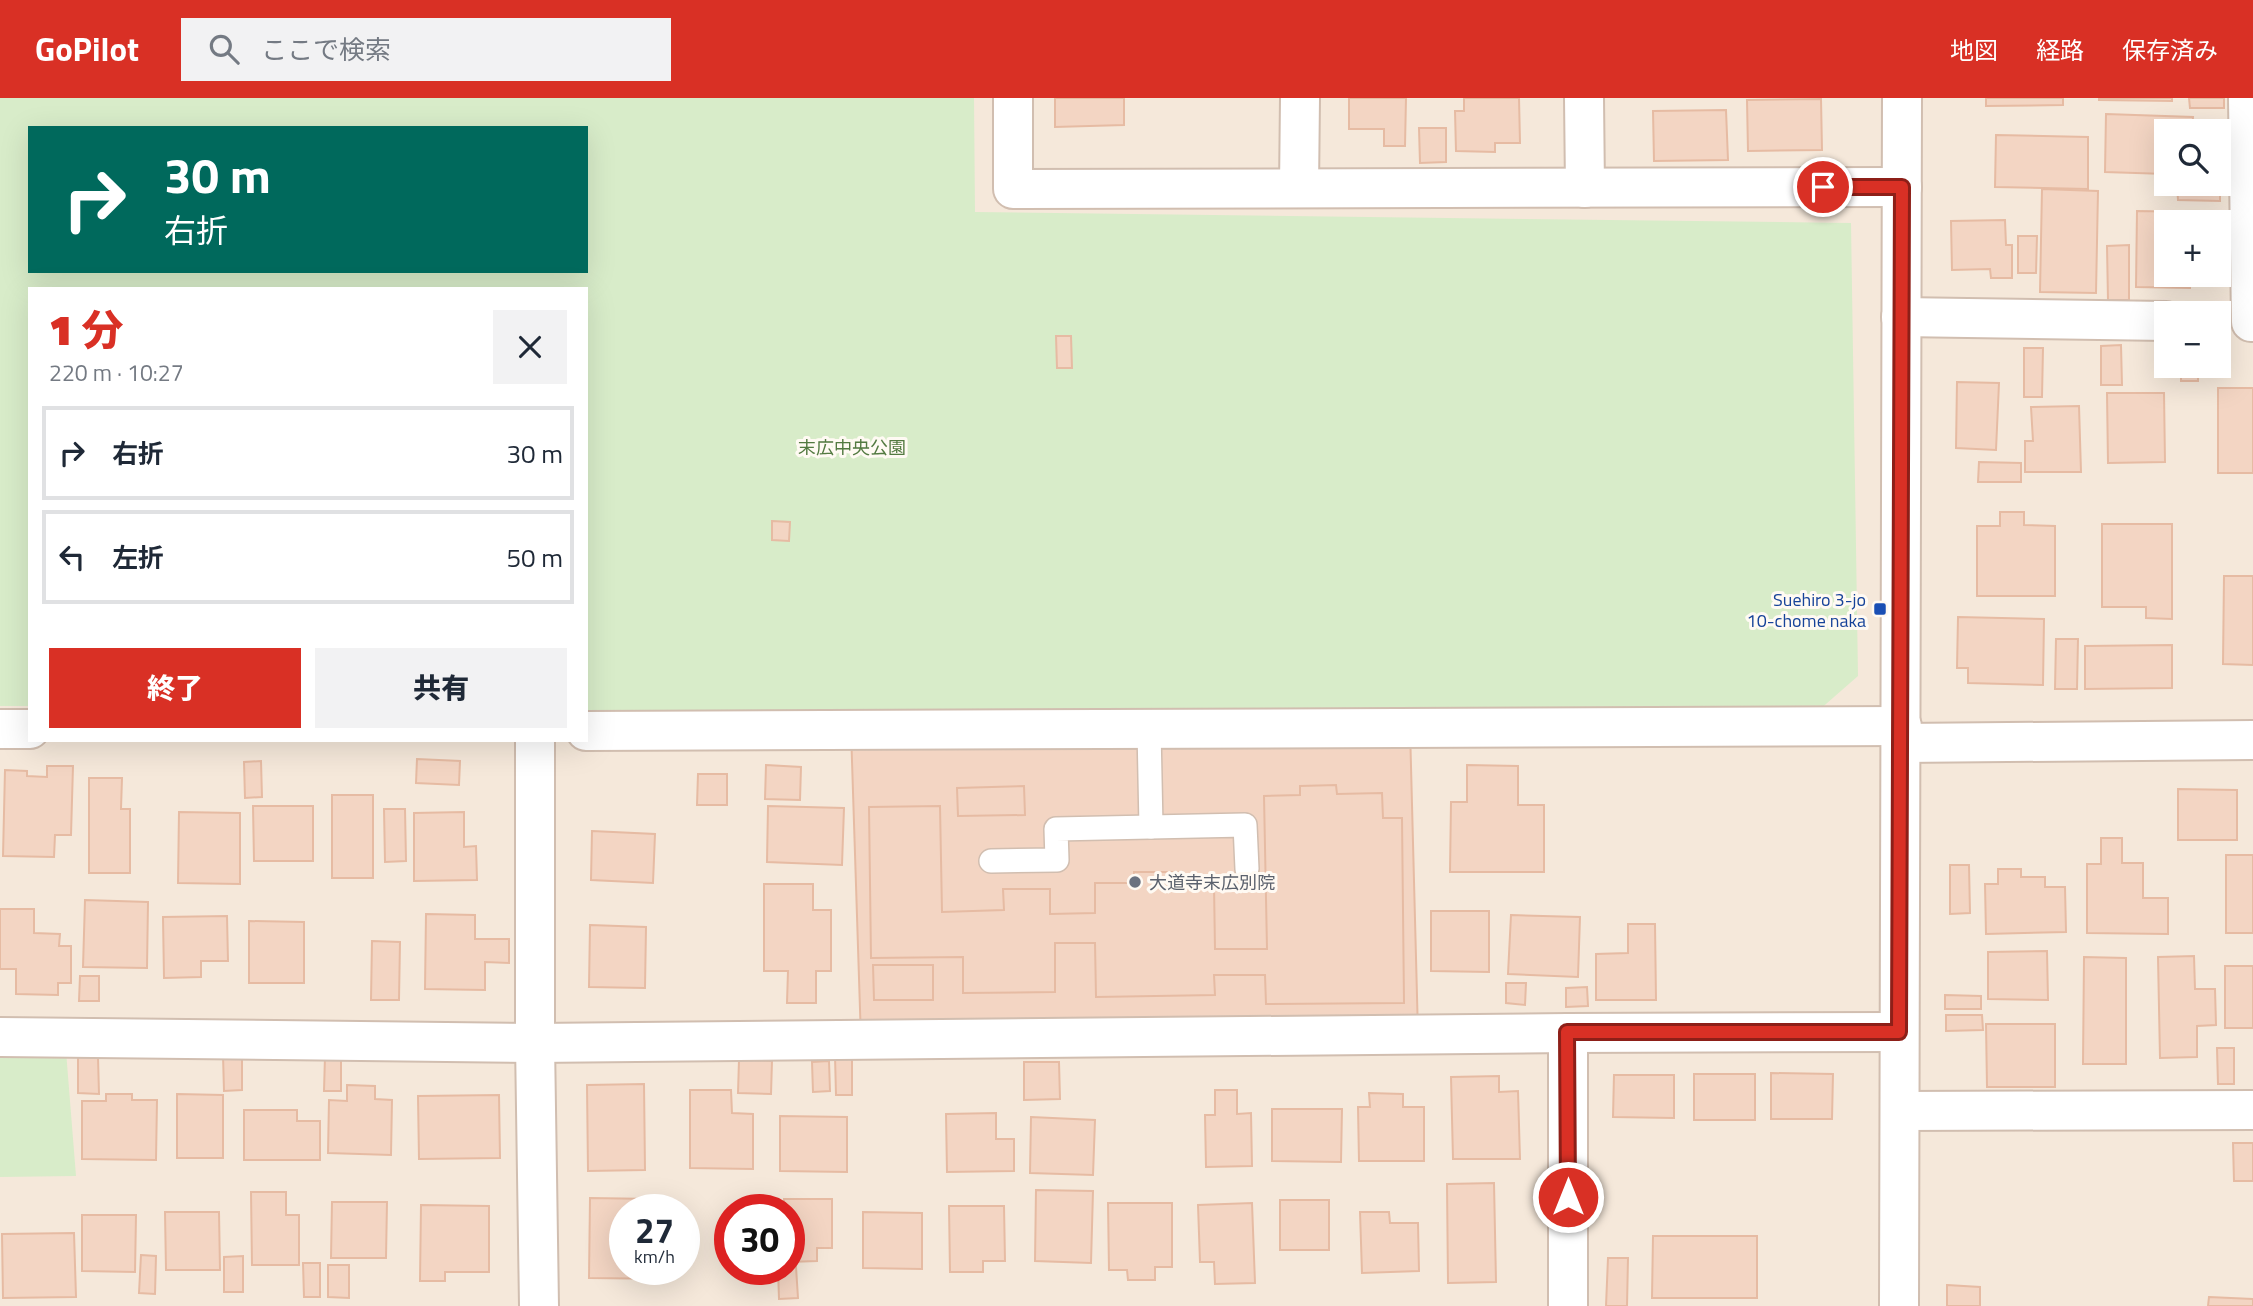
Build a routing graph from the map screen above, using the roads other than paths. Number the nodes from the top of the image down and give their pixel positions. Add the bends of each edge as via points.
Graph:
1 (1013, 98) edge
2 (1300, 98) edge
3 (1584, 98) edge
4 (1902, 98) edge
5 (2248, 98) edge
6 (1902, 187) junction
7 (1300, 188) junction
8 (1585, 188) junction
9 (1901, 317) junction
10 (2154, 321) edge
11 (2241, 322) edge
12 (0, 729) edge
13 (28, 729) edge
14 (1149, 729) junction
15 (588, 731) edge
16 (1902, 734) junction
17 (2253, 740) edge
18 (534, 742) edge
19 (1152, 827) junction
20 (991, 861) dead end
21 (1247, 869) dead end
22 (1567, 1032) junction
23 (1899, 1032) junction
24 (0, 1037) edge
25 (535, 1043) junction
26 (2253, 1110) edge
27 (1900, 1111) junction
28 (539, 1306) edge
29 (1568, 1306) edge
30 (1899, 1306) edge

1 - 7 street via 1013,188
2 - 7 street
3 - 8 street
4 - 6 street
5 - 11 street
6 - 8 street
6 - 9 street
7 - 8 street
9 - 10 street
9 - 16 street
12 - 13 street
14 - 15 street
14 - 16 street
14 - 19 lane
16 - 17 street
16 - 23 street
18 - 25 street
19 - 20 lane via 1056,829 1056,860
19 - 21 lane via 1245,825
22 - 23 street
22 - 25 street
22 - 29 street
23 - 27 street
24 - 25 street
25 - 28 street
26 - 27 street
27 - 30 street

